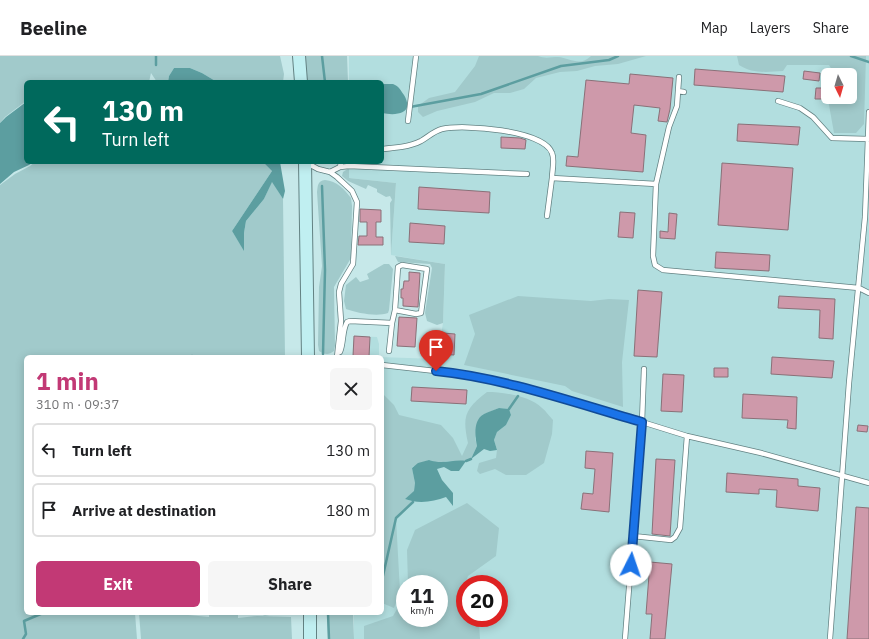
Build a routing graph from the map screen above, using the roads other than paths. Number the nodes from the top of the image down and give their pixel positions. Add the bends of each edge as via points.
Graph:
1 (299, 56) edge
2 (416, 56) edge
3 (679, 77) dead end
4 (301, 80) edge
5 (678, 91) junction
6 (684, 92) dead end
7 (778, 101) dead end
8 (869, 112) edge
9 (408, 121) dead end
10 (868, 139) junction
11 (384, 150) edge
12 (305, 164) edge
13 (309, 164) edge
14 (340, 164) edge
15 (330, 172) junction
16 (527, 174) dead end
17 (552, 178) junction
18 (656, 184) junction
19 (547, 216) dead end
20 (867, 217) edge
21 (859, 288) junction
22 (869, 293) edge
23 (395, 310) junction
24 (341, 321) junction
25 (350, 321) junction
26 (392, 323) junction
27 (389, 351) dead end
28 (308, 355) edge
29 (338, 355) edge
30 (339, 355) edge
31 (384, 366) edge
32 (644, 369) dead end
33 (642, 422) junction
34 (687, 436) junction
35 (842, 476) junction
36 (869, 483) edge
37 (633, 536) junction
38 (310, 615) edge
39 (310, 639) edge
40 (625, 639) edge
41 (830, 639) edge

1 - 4 main road
2 - 9 lane
3 - 5 lane
5 - 6 lane
5 - 18 lane via 677,106 669,128
7 - 10 lane via 800,108 813,117 832,138
8 - 10 lane
10 - 20 lane
11 - 17 lane via 421,141 442,129 477,128 508,131 534,138 550,148 553,154
12 - 28 main road
13 - 15 lane
14 - 15 lane
14 - 16 lane
15 - 24 lane via 352,191 356,202 353,264 339,292
17 - 18 lane
17 - 19 lane
18 - 21 lane via 653,256 654,265 663,270
20 - 21 lane
21 - 22 lane
21 - 35 lane
23 - 23 lane via 398,267 402,265 427,269 421,313
23 - 26 lane
24 - 25 lane
24 - 29 lane
25 - 26 lane
25 - 30 lane via 345,324
26 - 27 lane
31 - 33 lane via 462,374 520,387
32 - 33 lane
33 - 34 lane
33 - 37 lane
34 - 35 lane via 761,453
34 - 37 lane via 680,528 671,540
35 - 36 lane
35 - 41 lane
37 - 40 lane
38 - 39 main road

